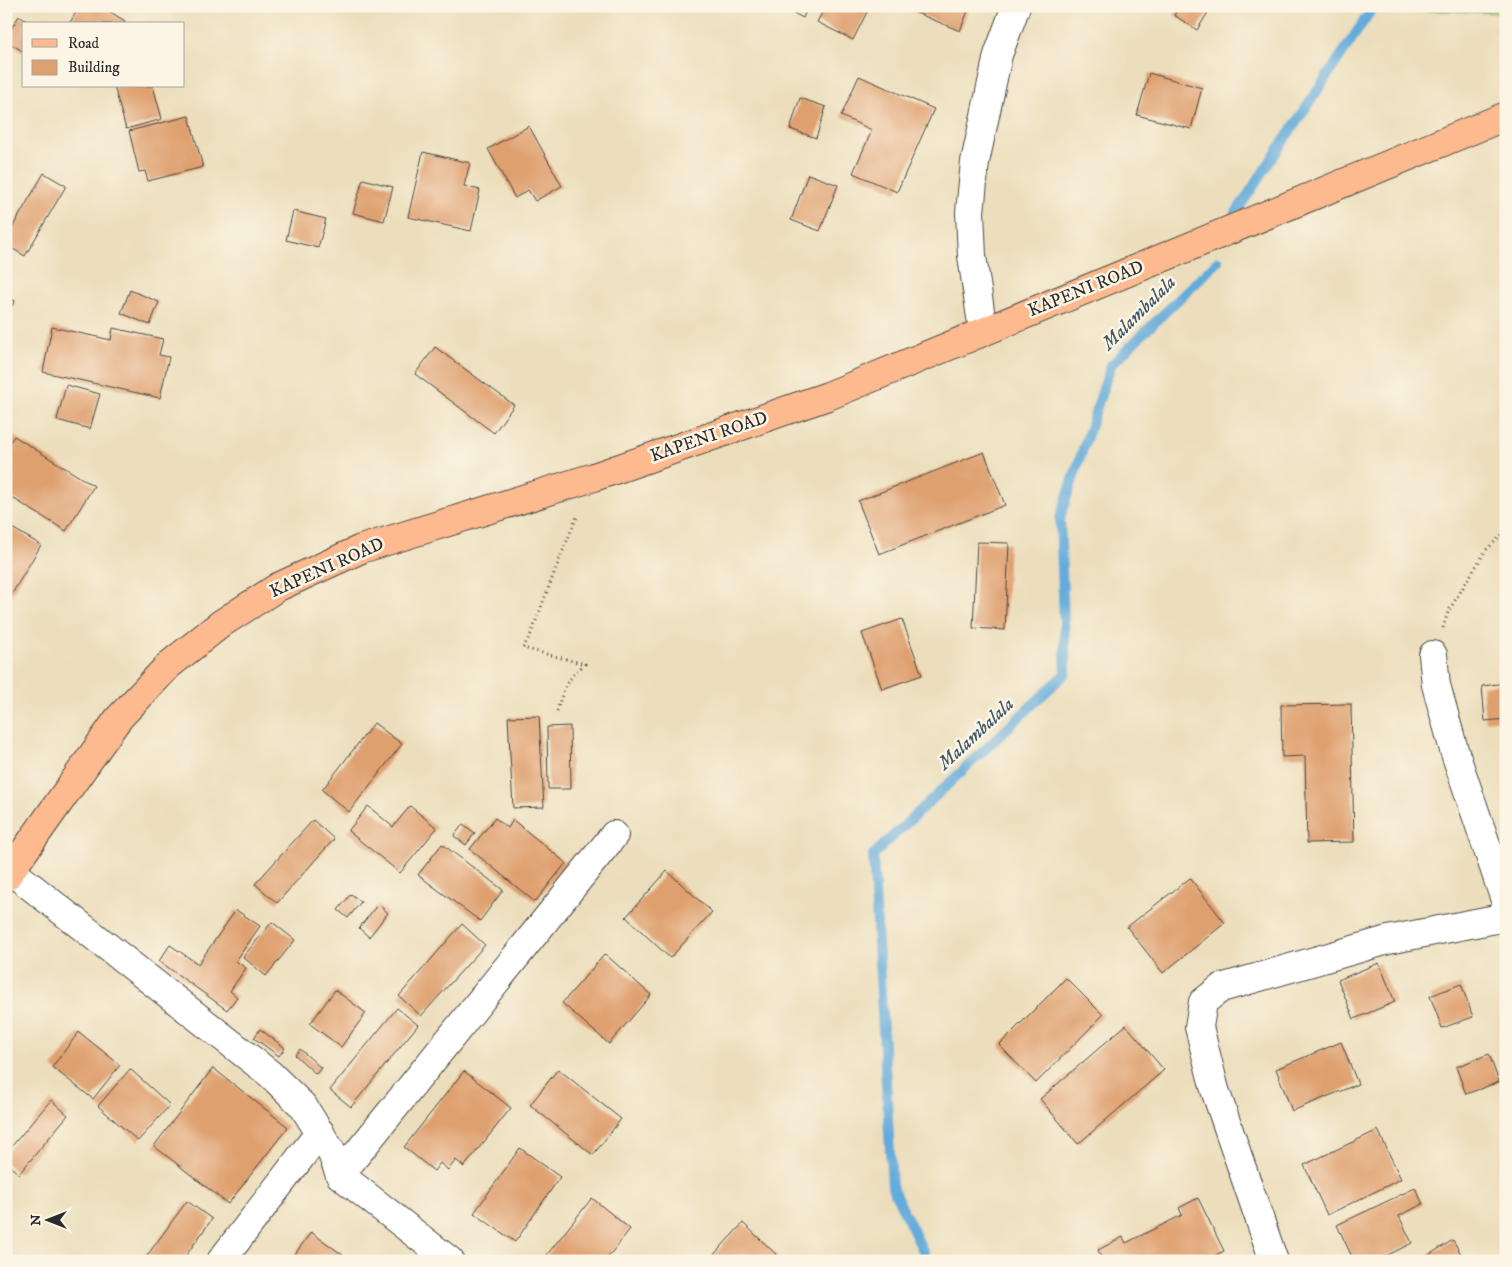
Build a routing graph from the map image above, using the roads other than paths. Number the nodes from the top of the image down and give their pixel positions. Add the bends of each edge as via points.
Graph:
1 (1016, 6) edge
2 (1506, 116) edge
3 (984, 331) junction
4 (1433, 655) road end
5 (614, 835) dead end
6 (9, 874) edge
7 (1506, 903) edge
8 (1506, 917) edge
9 (320, 1132) junction
10 (340, 1175) junction
11 (221, 1261) edge
12 (450, 1261) edge
13 (1274, 1261) edge

1 - 3 street via 998,55 975,162 970,212 972,256
2 - 3 main road, KAPENI ROAD
3 - 6 main road, KAPENI ROAD via 828,396 594,477 361,549 278,586 222,623 169,665 118,719
4 - 7 street via 1436,685 1454,750
5 - 10 street
6 - 9 street via 270,1074 303,1106
8 - 13 street via 1379,943 1221,988 1203,1002 1199,1027 1214,1090
9 - 10 street
9 - 11 street
10 - 12 street

